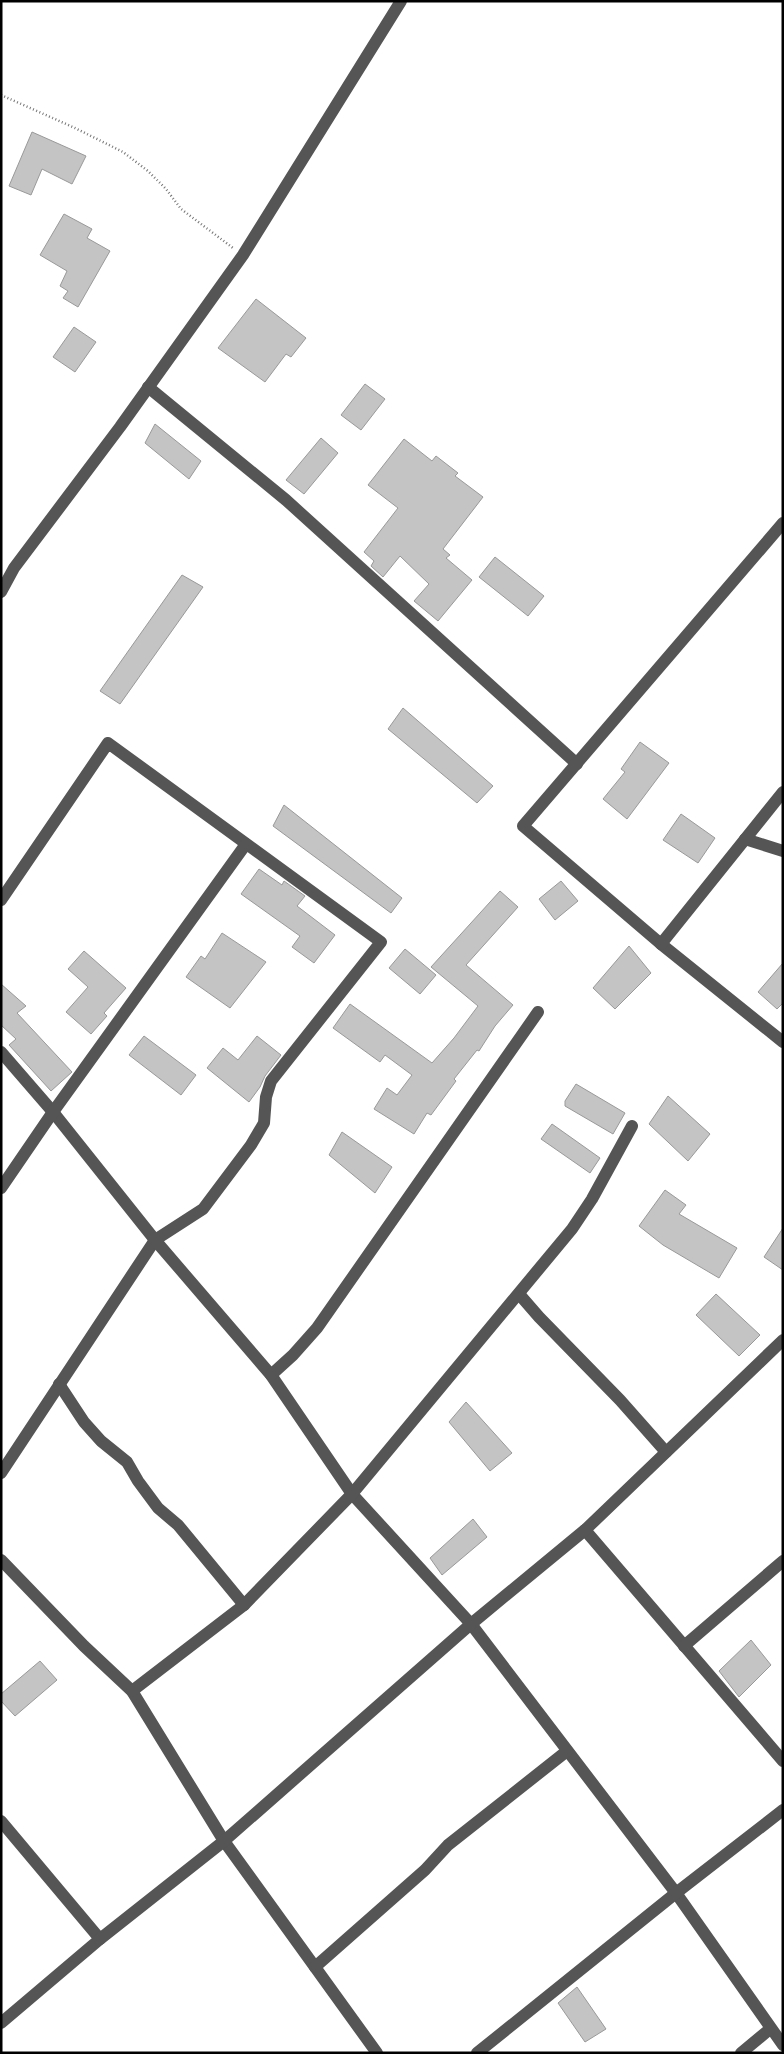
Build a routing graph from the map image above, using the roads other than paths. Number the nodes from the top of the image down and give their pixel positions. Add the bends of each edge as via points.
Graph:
1 (401, 1) edge
2 (148, 388) junction
3 (783, 523) edge
4 (1, 592) edge
5 (577, 764) junction
6 (783, 792) edge
7 (744, 839) junction
8 (246, 844) junction
9 (783, 851) edge
10 (1, 900) edge
11 (661, 944) junction
12 (538, 1012) dead end
13 (783, 1042) edge
14 (1, 1052) edge
15 (53, 1112) junction
16 (632, 1126) dead end
17 (1, 1188) edge
18 (155, 1240) junction
19 (519, 1294) junction
20 (783, 1340) edge
21 (271, 1375) junction
22 (59, 1384) junction
23 (666, 1452) junction
24 (1, 1473) edge
25 (352, 1494) junction
26 (585, 1530) junction
27 (1, 1560) edge
28 (783, 1561) edge
29 (244, 1605) junction
30 (470, 1624) junction
31 (684, 1646) junction
32 (132, 1691) junction
33 (567, 1751) junction
34 (783, 1761) edge
35 (783, 1810) edge
36 (1, 1821) edge
37 (224, 1842) junction
38 (676, 1893) junction
39 (100, 1939) junction
40 (315, 1967) junction
41 (1, 2022) edge
42 (770, 2029) junction
43 (783, 2045) edge
44 (377, 2053) edge
45 (477, 2053) edge
46 (741, 2053) edge

1 - 2 street via 243,255
2 - 4 street via 14,568
2 - 5 street via 286,500
3 - 5 street
5 - 11 street via 523,826
6 - 7 street
7 - 9 street
7 - 11 street
8 - 10 street via 108,744
8 - 15 street
8 - 18 street via 381,942 272,1081 266,1097 264,1123 203,1209
11 - 13 street
12 - 21 street via 318,1328
14 - 15 street
15 - 17 street
15 - 18 street
16 - 19 street via 592,1199
18 - 21 street
18 - 22 street
19 - 23 street
19 - 25 street
20 - 23 street
21 - 25 street
22 - 24 street
22 - 29 street via 84,1422 126,1462 158,1508 178,1525
23 - 26 street
25 - 29 street
25 - 30 street
26 - 30 street
26 - 31 street
27 - 32 street
28 - 31 street
29 - 32 street
30 - 33 street
30 - 37 street
31 - 34 street
32 - 37 street
33 - 38 street
33 - 40 street via 448,1845 426,1870
35 - 38 street
36 - 39 street
37 - 39 street
37 - 40 street
38 - 42 street
38 - 45 street
39 - 41 street
40 - 44 street
42 - 43 street
42 - 46 street

